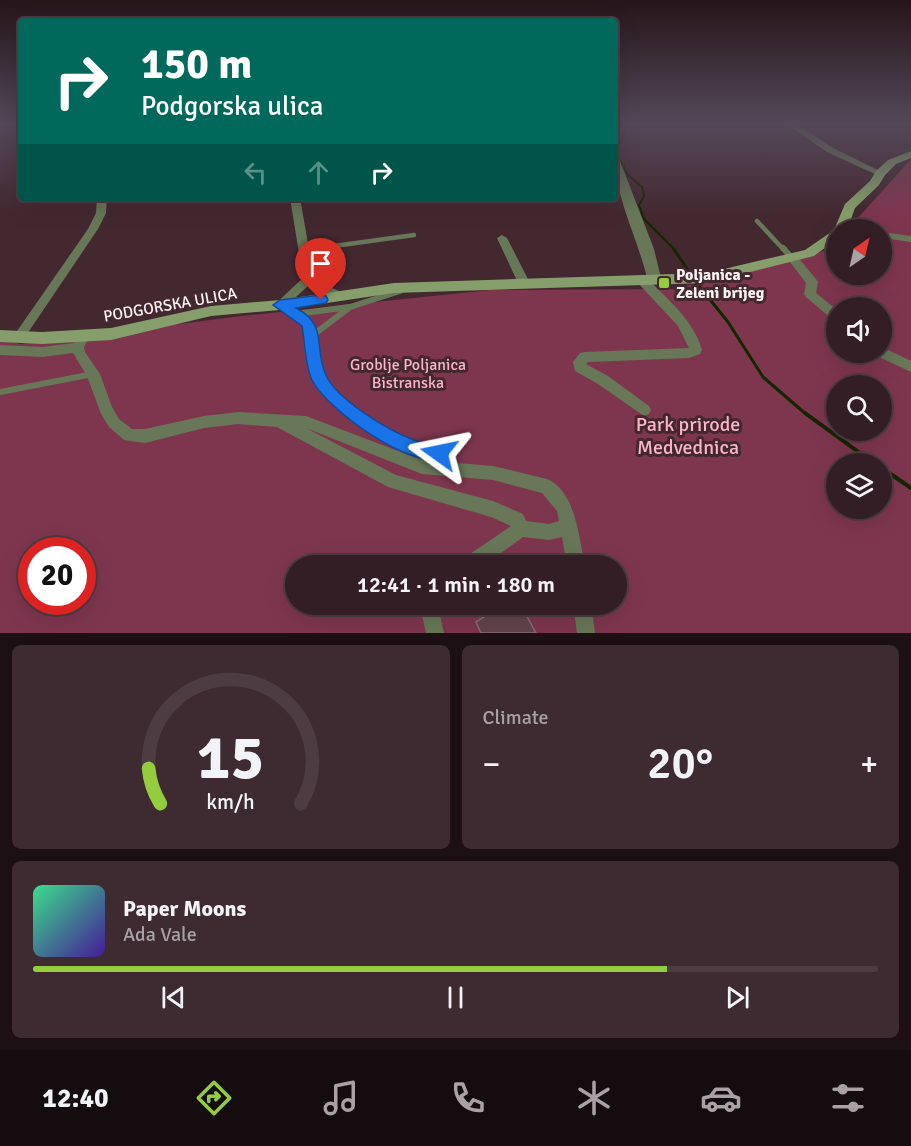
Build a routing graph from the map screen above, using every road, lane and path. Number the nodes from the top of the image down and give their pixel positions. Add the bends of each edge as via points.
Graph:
1 (840, 155) edge
2 (910, 155) edge
3 (618, 170) edge
4 (880, 173) junction
5 (102, 201) edge
6 (296, 201) edge
7 (844, 219) edge
8 (757, 221) dead end
9 (414, 236) dead end
10 (892, 237) edge
11 (502, 238) dead end
12 (911, 239) edge
13 (826, 240) edge
14 (304, 250) junction
15 (791, 257) junction
16 (647, 278) junction
17 (309, 279) junction
18 (524, 283) junction
19 (346, 302) junction
20 (280, 305) junction
21 (826, 307) edge
22 (296, 314) junction
23 (313, 335) junction
24 (0, 336) edge
25 (19, 337) junction
26 (81, 341) junction
27 (0, 350) edge
28 (892, 357) edge
29 (911, 367) edge
30 (93, 374) junction
31 (0, 392) edge
32 (644, 410) dead end
33 (275, 419) junction
34 (439, 453) dead end
35 (569, 527) junction
36 (521, 529) junction
37 (483, 555) edge
38 (574, 555) edge
39 (431, 615) edge
40 (584, 615) edge
41 (435, 633) edge
42 (586, 633) edge

1 - 4 street
2 - 4 main road, PODGORSKA ULICA via 892,162
3 - 16 street via 646,249
4 - 7 main road, PODGORSKA ULICA via 875,183 849,207
5 - 25 street via 93,229
6 - 14 street
8 - 15 lane
9 - 14 lane
10 - 12 street
11 - 18 street
13 - 15 main road, PODGORSKA ULICA via 809,253
14 - 17 street
15 - 16 main road, PODGORSKA ULICA via 694,278
15 - 21 street via 812,282 810,294
16 - 18 main road, PODGORSKA ULICA
16 - 32 street via 685,326 696,350 585,357 579,362 585,371
17 - 19 street
17 - 20 street
18 - 19 main road, PODGORSKA ULICA via 406,288
19 - 20 main road, PODGORSKA ULICA
19 - 22 lane
19 - 23 lane
20 - 22 lane
20 - 26 main road, PODGORSKA ULICA via 211,311
22 - 23 lane via 309,324
23 - 34 lane via 318,377 350,413 412,448
24 - 25 main road, PODGORSKA ULICA
25 - 26 main road, PODGORSKA ULICA
26 - 27 street via 43,352
26 - 30 street via 78,353
28 - 29 street
30 - 31 lane
30 - 33 street via 114,423 129,435 145,436 238,418
33 - 35 street via 306,422 422,468 493,473 547,487 564,507
33 - 36 street via 393,482 510,515
35 - 36 street via 549,532
35 - 38 street
36 - 37 street
39 - 41 street
40 - 42 street

